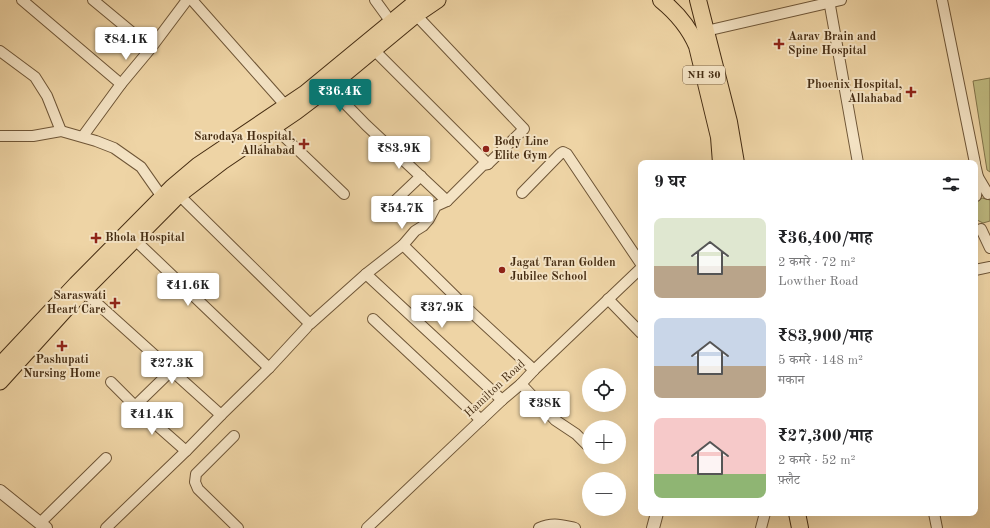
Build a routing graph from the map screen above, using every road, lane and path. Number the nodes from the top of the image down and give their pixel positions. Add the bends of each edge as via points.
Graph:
1 (22, 0) edge
2 (93, 0) edge
3 (187, 0) edge
4 (192, 0) edge
5 (375, 0) edge
6 (438, 0) edge
7 (661, 0) edge
8 (698, 0) edge
9 (841, 0) edge
10 (942, 0) edge
11 (829, 1) edge
12 (417, 7) edge
13 (391, 22) junction
14 (706, 31) junction
15 (151, 48) junction
16 (374, 50) junction
17 (0, 51) edge
18 (121, 84) junction
19 (329, 87) junction
20 (286, 106) junction
21 (274, 127) junction
22 (61, 131) junction
23 (0, 136) edge
24 (83, 136) junction
25 (719, 137) junction
26 (715, 160) edge
27 (722, 160) edge
28 (735, 160) edge
29 (857, 160) edge
30 (974, 160) edge
31 (488, 164) junction
32 (421, 176) junction
33 (978, 177) edge
34 (522, 192) dead end
35 (344, 194) dead end
36 (179, 195) junction
37 (989, 195) edge
38 (978, 196) edge
39 (162, 197) junction
40 (447, 201) junction
41 (380, 215) dead end
42 (982, 228) edge
43 (134, 239) junction
44 (403, 245) junction
45 (990, 248) edge
46 (638, 260) edge
47 (990, 267) edge
48 (978, 269) edge
49 (638, 271) edge
50 (366, 274) junction
51 (80, 287) junction
52 (608, 299) junction
53 (373, 319) dead end
54 (307, 327) dead end
55 (638, 330) edge
56 (0, 365) edge
57 (269, 368) junction
58 (172, 370) junction
59 (534, 370) junction
60 (0, 382) edge
61 (111, 382) dead end
62 (522, 384) junction
63 (502, 400) junction
64 (135, 406) junction
65 (222, 416) junction
66 (481, 420) junction
67 (234, 436) dead end
68 (582, 440) edge
69 (186, 451) junction
70 (106, 458) dead end
71 (0, 491) edge
72 (656, 516) edge
73 (764, 516) edge
74 (798, 516) edge
75 (808, 516) edge
76 (935, 516) edge
77 (43, 526) edge
78 (106, 528) edge
79 (238, 528) edge
80 (367, 528) edge
81 (539, 528) edge
82 (575, 528) edge
83 (653, 528) edge
84 (761, 528) edge
85 (800, 528) edge
86 (810, 528) edge
87 (937, 528) edge

1 - 18 street
2 - 15 street
3 - 15 street
4 - 20 street
5 - 13 street
6 - 12 main road
7 - 25 highway, NH 30 via 692,32
8 - 14 highway, NH 30
9 - 11 street
10 - 30 street
11 - 14 street
11 - 29 street
12 - 13 main road
12 - 16 main road
12 - 31 street via 524,129
13 - 20 main road
14 - 28 highway, NH 30 via 729,122
15 - 18 street
16 - 19 main road
16 - 31 street
17 - 22 street via 35,78 47,96
18 - 24 street
19 - 21 main road
19 - 32 street
20 - 39 main road via 198,165
21 - 35 street
21 - 36 main road
22 - 23 street via 33,136
22 - 24 street
24 - 39 street via 114,148 141,167
25 - 26 street
25 - 27 highway, NH 30
31 - 40 street via 483,165
32 - 40 street
32 - 41 street
33 - 37 street
34 - 46 street via 560,154 567,154
36 - 43 main road
36 - 50 street via 310,324
37 - 38 street
39 - 51 main road
40 - 44 street via 436,206 429,219
42 - 45 street
43 - 51 main road
43 - 57 street
44 - 50 street
44 - 59 street
47 - 48 street
49 - 52 street, Hamilton Road
50 - 63 street
51 - 56 main road
51 - 58 street
51 - 60 main road
52 - 55 street
52 - 59 street, Hamilton Road
53 - 66 street
54 - 57 street
57 - 65 street
58 - 64 street
58 - 65 street
59 - 62 street, Hamilton Road
61 - 64 street
62 - 63 street, Hamilton Road
62 - 68 street via 555,420
63 - 66 street, Hamilton Road
64 - 69 street
65 - 69 street
66 - 80 street, Hamilton Road
67 - 79 street via 196,474 195,482 198,489
69 - 78 street
70 - 77 street
71 - 77 street
72 - 83 street
73 - 84 street
74 - 85 highway
75 - 86 highway
76 - 87 street
81 - 82 street via 548,524

